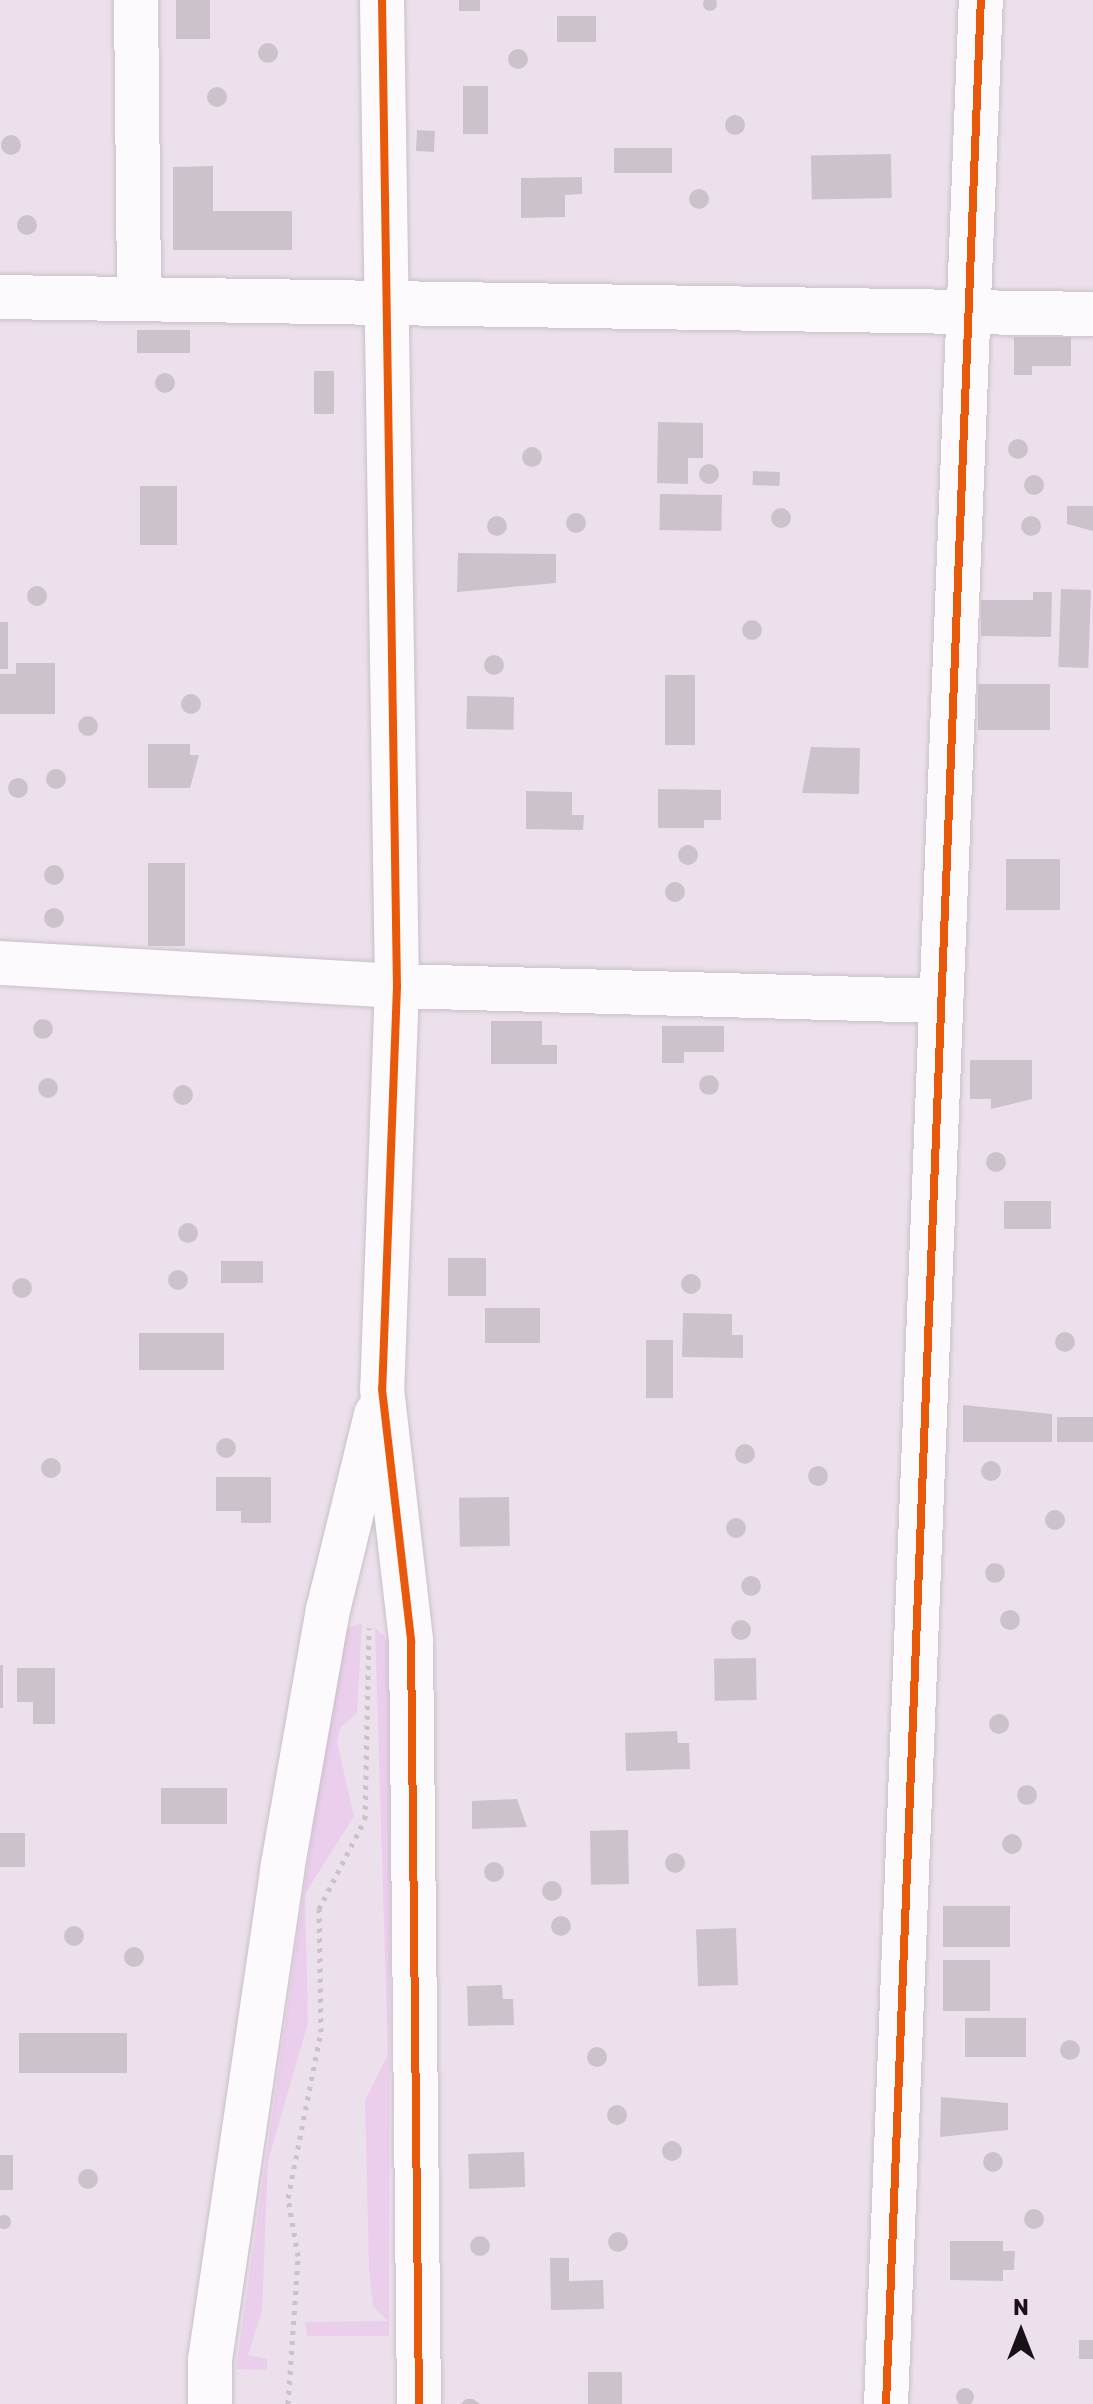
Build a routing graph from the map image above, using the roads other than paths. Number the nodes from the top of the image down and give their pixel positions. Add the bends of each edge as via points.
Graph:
1 (136, 0) edge
2 (382, 0) edge
3 (981, 0) edge
4 (0, 297) edge
5 (139, 297) junction
6 (383, 297) junction
7 (964, 309) junction
8 (1093, 314) edge
9 (0, 963) edge
10 (397, 986) junction
11 (938, 1001) junction
12 (382, 1389) junction
13 (210, 2404) edge
14 (419, 2404) edge
15 (886, 2404) edge

1 - 5 street
2 - 6 street
3 - 7 street
4 - 5 street
5 - 6 street
6 - 7 street
6 - 10 street
7 - 8 street
7 - 11 street
9 - 10 street
10 - 11 street
10 - 12 street
11 - 15 street
12 - 13 street via 328,1610 282,1870 210,2360
12 - 14 street via 411,1641

